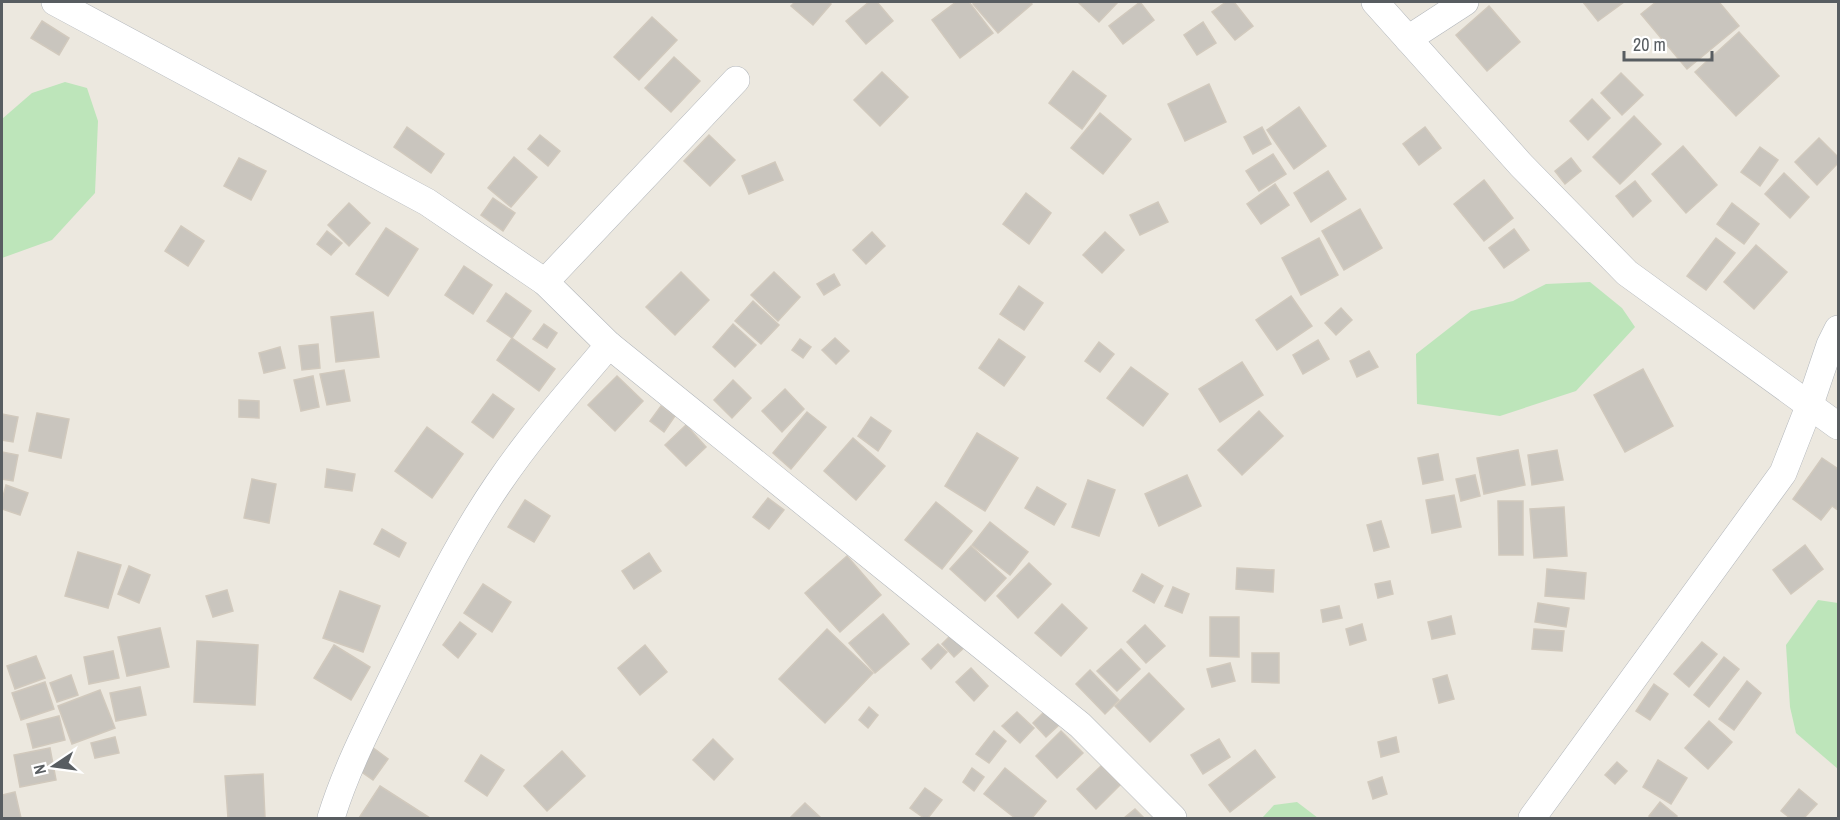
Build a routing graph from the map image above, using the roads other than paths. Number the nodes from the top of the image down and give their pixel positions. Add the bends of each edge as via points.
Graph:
1 (55, 2) edge
2 (1375, 2) edge
3 (1465, 2) edge
4 (1408, 39) junction
5 (736, 80) dead end
6 (545, 282) junction
7 (1839, 329) edge
8 (609, 345) junction
9 (1810, 404) junction
10 (1839, 426) edge
11 (331, 819) edge
12 (1173, 819) edge
13 (1532, 819) edge

1 - 6 street via 427,202
2 - 4 street
3 - 4 street
4 - 9 street via 1521,165 1627,273
5 - 6 street
6 - 8 street
7 - 9 street
8 - 11 street via 515,458 441,579 356,752
8 - 12 street via 1080,725
9 - 10 street
9 - 13 street via 1783,473

